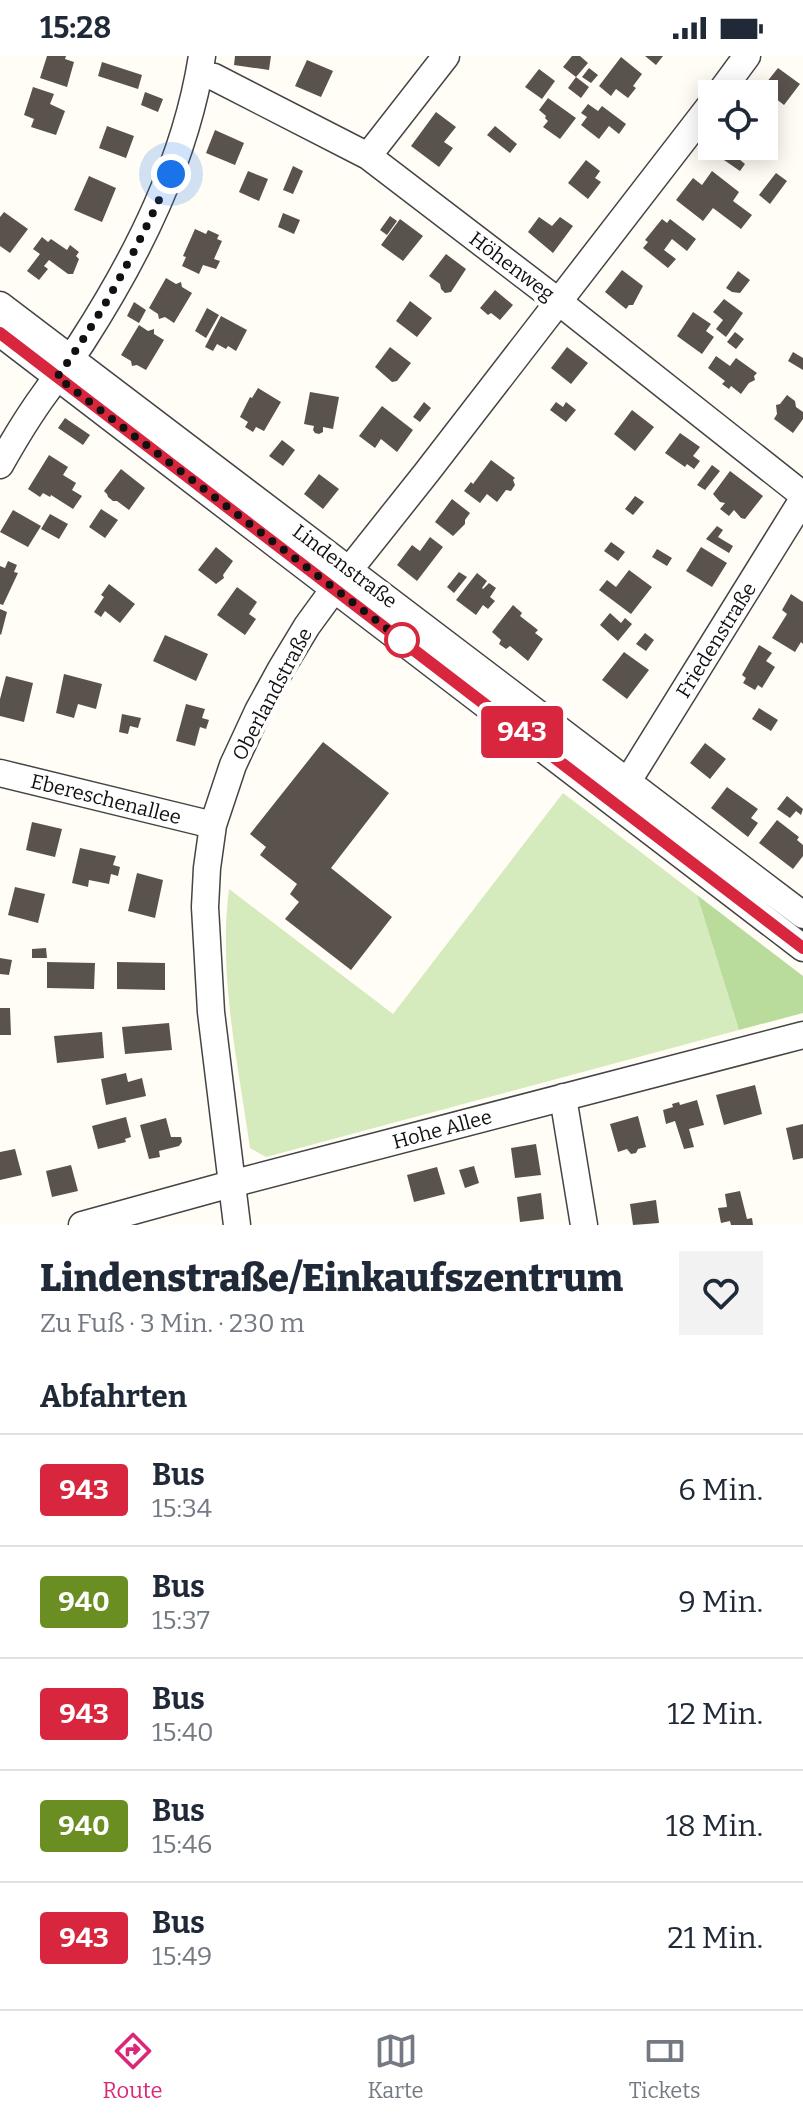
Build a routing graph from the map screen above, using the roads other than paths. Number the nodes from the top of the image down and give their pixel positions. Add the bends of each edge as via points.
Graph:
1 (446, 56) edge
2 (747, 56) edge
3 (201, 65) edge
4 (729, 80) edge
5 (698, 121) edge
6 (368, 156) junction
7 (559, 302) junction
8 (0, 305) edge
9 (0, 333) edge
10 (63, 368) junction
11 (0, 465) edge
12 (803, 497) edge
13 (342, 579) junction
14 (0, 773) edge
15 (628, 781) junction
16 (213, 825) junction
17 (803, 915) edge
18 (803, 948) edge
19 (803, 1035) edge
20 (563, 1097) junction
21 (231, 1184) junction
22 (82, 1225) edge
23 (237, 1225) edge
24 (584, 1225) edge

1 - 6 street
2 - 4 street
3 - 6 street, Höhenweg via 214,77
3 - 10 street via 171,174 143,236 115,290
5 - 7 street, Oberlandstraße
6 - 7 street, Höhenweg
7 - 12 street, Höhenweg
7 - 13 street, Oberlandstraße
8 - 10 street, Lindenstraße
9 - 10 street, Lindenstraße
10 - 11 street
10 - 13 street, Lindenstraße
12 - 15 street, Friedenstraße
13 - 15 street, Lindenstraße
13 - 16 street, Oberlandstraße via 307,626 258,711
13 - 18 street, Lindenstraße
14 - 16 street, Ebereschenallee
15 - 17 street, Lindenstraße
16 - 21 street, Oberlandstraße via 205,907
19 - 20 street, Hohe Allee
20 - 21 street, Hohe Allee
20 - 24 street
21 - 22 street, Hohe Allee
21 - 23 street, Oberlandstraße

